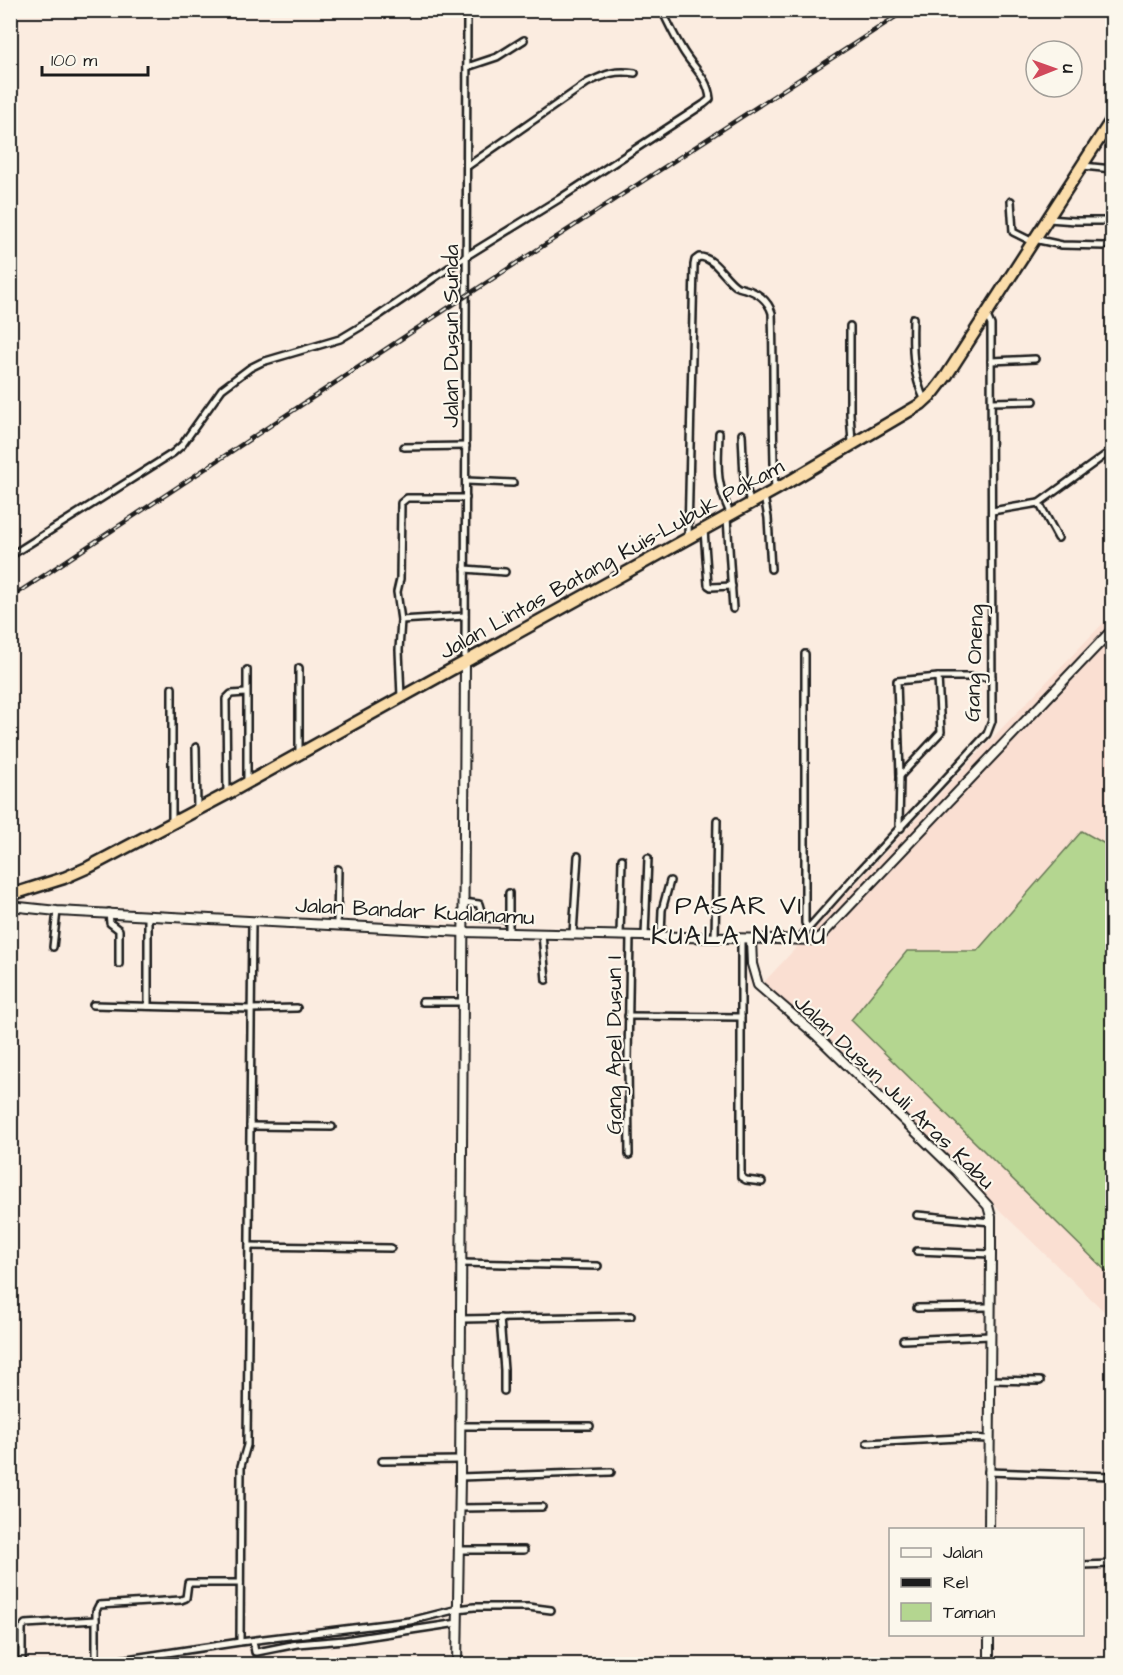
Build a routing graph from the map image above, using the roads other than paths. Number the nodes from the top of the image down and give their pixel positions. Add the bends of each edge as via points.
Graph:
1 (467, 10) edge
2 (662, 10) edge
3 (524, 40) dead end
4 (467, 67) junction
5 (635, 73) dead end
6 (1113, 119) edge
7 (468, 166) junction
8 (1081, 166) junction
9 (1113, 169) edge
10 (1011, 201) dead end
11 (1047, 218) junction
12 (1113, 221) edge
13 (1033, 241) junction
14 (1104, 246) dead end
15 (465, 257) junction
16 (986, 314) junction
17 (913, 318) dead end
18 (850, 326) dead end
19 (1035, 359) dead end
20 (991, 361) junction
21 (925, 401) junction
22 (1034, 401) dead end
23 (992, 402) junction
24 (719, 432) dead end
25 (742, 434) dead end
26 (852, 445) junction
27 (466, 446) junction
28 (404, 447) dead end
29 (1113, 450) edge
30 (466, 481) junction
31 (513, 483) dead end
32 (775, 489) junction
33 (764, 495) junction
34 (466, 498) junction
35 (750, 502) junction
36 (1039, 503) junction
37 (992, 510) junction
38 (729, 514) junction
39 (704, 528) junction
40 (688, 537) junction
41 (1058, 538) dead end
42 (10, 556) edge
43 (465, 569) junction
44 (771, 569) dead end
45 (505, 573) dead end
46 (732, 586) junction
47 (734, 609) dead end
48 (465, 616) junction
49 (401, 620) junction
50 (1113, 630) edge
51 (805, 654) dead end
52 (465, 662) junction
53 (299, 668) dead end
54 (246, 670) dead end
55 (938, 677) junction
56 (992, 677) junction
57 (172, 688) dead end
58 (246, 693) junction
59 (401, 697) junction
60 (196, 747) dead end
61 (299, 755) junction
62 (900, 776) junction
63 (247, 783) junction
64 (227, 794) junction
65 (197, 808) junction
66 (717, 820) dead end
67 (172, 823) junction
68 (901, 828) junction
69 (578, 856) dead end
70 (648, 858) dead end
71 (622, 859) dead end
72 (338, 869) dead end
73 (670, 881) dead end
74 (509, 894) dead end
75 (10, 895) edge
76 (463, 902) junction
77 (10, 906) edge
78 (57, 911) junction
79 (109, 912) junction
80 (148, 915) junction
81 (493, 918) junction
82 (509, 918) junction
83 (252, 921) junction
84 (337, 924) junction
85 (808, 928) junction
86 (463, 932) junction
87 (493, 933) junction
88 (509, 933) junction
89 (543, 934) junction
90 (573, 934) junction
91 (620, 935) junction
92 (630, 935) junction
93 (645, 936) junction
94 (662, 936) junction
95 (715, 938) junction
96 (741, 939) junction
97 (751, 939) junction
98 (798, 940) junction
99 (54, 947) dead end
100 (119, 964) dead end
101 (742, 964) junction
102 (752, 964) junction
103 (546, 980) dead end
104 (422, 1002) dead end
105 (463, 1002) junction
106 (93, 1005) dead end
107 (148, 1006) junction
108 (297, 1008) dead end
109 (251, 1009) junction
110 (628, 1016) junction
111 (741, 1017) junction
112 (250, 1126) junction
113 (332, 1126) dead end
114 (629, 1155) dead end
115 (762, 1182) dead end
116 (916, 1215) dead end
117 (991, 1222) junction
118 (249, 1246) junction
119 (391, 1248) dead end
120 (916, 1251) dead end
121 (992, 1254) junction
122 (460, 1263) junction
123 (598, 1266) dead end
124 (990, 1307) junction
125 (917, 1308) dead end
126 (631, 1316) dead end
127 (500, 1318) junction
128 (461, 1319) junction
129 (990, 1336) junction
130 (903, 1340) dead end
131 (989, 1380) junction
132 (1040, 1381) dead end
133 (504, 1390) dead end
134 (460, 1426) junction
135 (590, 1426) dead end
136 (990, 1439) junction
137 (867, 1443) dead end
138 (460, 1460) junction
139 (382, 1461) dead end
140 (611, 1472) dead end
141 (988, 1472) junction
142 (1113, 1476) edge
143 (460, 1477) junction
144 (542, 1507) dead end
145 (459, 1508) junction
146 (988, 1528) edge
147 (458, 1550) junction
148 (524, 1550) dead end
149 (1113, 1564) edge
150 (1084, 1565) edge
151 (240, 1583) junction
152 (458, 1609) junction
153 (551, 1610) dead end
154 (96, 1620) junction
155 (458, 1623) junction
156 (989, 1636) edge
157 (240, 1642) junction
158 (253, 1644) junction
159 (95, 1664) edge
160 (22, 1665) edge
161 (457, 1665) edge
162 (989, 1665) edge

1 - 4 street, Jalan Dusun Sunda
2 - 15 street via 690,62 705,78 710,99 559,200
3 - 4 street via 497,57
4 - 7 street, Jalan Dusun Sunda
5 - 7 street via 609,72 587,83
6 - 8 highway, Jalan Lintas Batang Kuis–Lubuk Pakam
7 - 15 street, Jalan Dusun Sunda
8 - 9 street
8 - 11 highway, Jalan Lintas Batang Kuis–Lubuk Pakam
10 - 13 street via 1013,232
11 - 12 street
11 - 13 highway, Jalan Lintas Batang Kuis–Lubuk Pakam
13 - 14 street
13 - 16 highway, Jalan Lintas Batang Kuis–Lubuk Pakam
15 - 27 street, Jalan Dusun Sunda
15 - 42 street via 340,339 250,368 222,389 173,453
16 - 20 street, Gang Oneng via 991,325
16 - 21 highway, Jalan Lintas Batang Kuis–Lubuk Pakam
17 - 21 street via 912,353
18 - 26 street
19 - 20 street
20 - 23 street, Gang Oneng
21 - 26 highway, Jalan Lintas Batang Kuis–Lubuk Pakam
22 - 23 street
23 - 37 street, Gang Oneng
24 - 38 street via 717,477
25 - 35 street via 744,479
26 - 32 highway, Jalan Lintas Batang Kuis–Lubuk Pakam
27 - 28 street
27 - 30 street, Jalan Dusun Sunda
29 - 36 street
30 - 31 street
30 - 34 street, Jalan Dusun Sunda
32 - 33 highway, Jalan Lintas Batang Kuis–Lubuk Pakam
32 - 40 street via 772,313 763,298 736,286 709,260 699,257 693,274
33 - 35 highway, Jalan Lintas Batang Kuis–Lubuk Pakam
33 - 44 street
34 - 43 street, Jalan Dusun Sunda
34 - 49 street via 402,500 397,592
35 - 38 highway, Jalan Lintas Batang Kuis–Lubuk Pakam
36 - 37 street
36 - 41 street
37 - 56 street, Gang Oneng
38 - 39 highway, Jalan Lintas Batang Kuis–Lubuk Pakam
38 - 46 street
39 - 40 highway, Jalan Lintas Batang Kuis–Lubuk Pakam
39 - 46 street via 708,585
40 - 52 highway, Jalan Lintas Batang Kuis–Lubuk Pakam
43 - 45 street
43 - 48 street, Jalan Dusun Sunda
46 - 47 street
48 - 49 street
48 - 52 street, Jalan Dusun Sunda
49 - 59 street
50 - 98 street, Jalan Bandar Kualanamu via 817,940
51 - 85 street
52 - 59 highway, Jalan Lintas Batang Kuis–Lubuk Pakam
52 - 76 street
53 - 61 street
54 - 58 street
55 - 56 street
55 - 62 street via 942,732
55 - 62 street via 897,681
56 - 68 street, Gang Oneng via 992,721 987,734
57 - 67 street
58 - 63 street
58 - 64 street via 231,694 226,699
59 - 61 highway, Jalan Lintas Batang Kuis–Lubuk Pakam
60 - 65 street
61 - 63 highway, Jalan Lintas Batang Kuis–Lubuk Pakam
62 - 68 street
63 - 64 highway, Jalan Lintas Batang Kuis–Lubuk Pakam
64 - 65 highway, Jalan Lintas Batang Kuis–Lubuk Pakam
65 - 67 highway, Jalan Lintas Batang Kuis–Lubuk Pakam
66 - 95 street
67 - 75 highway, Jalan Lintas Batang Kuis–Lubuk Pakam via 64,878
68 - 85 street, Gang Oneng
69 - 90 street
70 - 93 street
71 - 91 street
72 - 84 street
73 - 94 street via 662,910
74 - 82 street
76 - 81 street via 477,902 481,916
76 - 86 street
77 - 78 street, Jalan Bandar Kualanamu
78 - 79 street, Jalan Bandar Kualanamu
78 - 99 street
79 - 80 street, Jalan Bandar Kualanamu
79 - 100 street via 110,923 119,930
80 - 83 street, Jalan Bandar Kualanamu
80 - 107 street
81 - 82 street
81 - 87 street
82 - 88 street
83 - 84 street, Jalan Bandar Kualanamu
83 - 109 street
84 - 86 street, Jalan Bandar Kualanamu
85 - 98 street, Gang Oneng
86 - 87 street, Jalan Bandar Kualanamu
86 - 105 street
87 - 88 street, Jalan Bandar Kualanamu
88 - 89 street, Jalan Bandar Kualanamu
89 - 90 street, Jalan Bandar Kualanamu
89 - 103 street
90 - 91 street, Jalan Bandar Kualanamu
91 - 92 street, Jalan Bandar Kualanamu
92 - 93 street, Jalan Bandar Kualanamu
92 - 110 street, Gang Apel Dusun I
93 - 94 street, Jalan Bandar Kualanamu
94 - 95 street, Jalan Bandar Kualanamu
95 - 96 street, Jalan Bandar Kualanamu
96 - 97 street, Jalan Bandar Kualanamu
96 - 101 street
97 - 98 street, Jalan Bandar Kualanamu
97 - 102 street, Jalan Dusun Juli Aras Kabu
101 - 102 street
101 - 111 street
102 - 117 street, Jalan Dusun Juli Aras Kabu via 758,985 816,1035 957,1172 988,1206
104 - 105 street
105 - 122 street
106 - 107 street
107 - 109 street
108 - 109 street
109 - 112 street
110 - 111 street
110 - 114 street, Gang Apel Dusun I
111 - 115 street via 741,1177
112 - 113 street
112 - 118 street
116 - 117 street
117 - 121 street, Jalan Dusun Juli Aras Kabu
118 - 119 street
118 - 151 street via 248,1445 241,1466
120 - 121 street
121 - 124 street, Jalan Dusun Juli Aras Kabu
122 - 123 street
122 - 128 street
124 - 125 street
124 - 129 street, Jalan Dusun Juli Aras Kabu
126 - 127 street
127 - 128 street
127 - 133 street
128 - 134 street
129 - 130 street
129 - 131 street, Jalan Dusun Juli Aras Kabu
131 - 132 street
131 - 136 street, Jalan Dusun Juli Aras Kabu
134 - 135 street
134 - 138 street
136 - 137 street
136 - 141 street, Jalan Dusun Juli Aras Kabu
138 - 139 street
138 - 143 street
140 - 143 street
141 - 142 street
141 - 146 street, Jalan Dusun Juli Aras Kabu
143 - 145 street
144 - 145 street
145 - 147 street
147 - 148 street
147 - 152 street
149 - 150 street
151 - 154 street via 188,1583 186,1598 182,1600 99,1605
151 - 157 street
152 - 153 street via 501,1606
152 - 155 street
152 - 158 street via 410,1621
154 - 159 street
154 - 160 street via 25,1624
155 - 158 street via 257,1652
155 - 161 street
156 - 162 street
157 - 158 street
157 - 159 street

